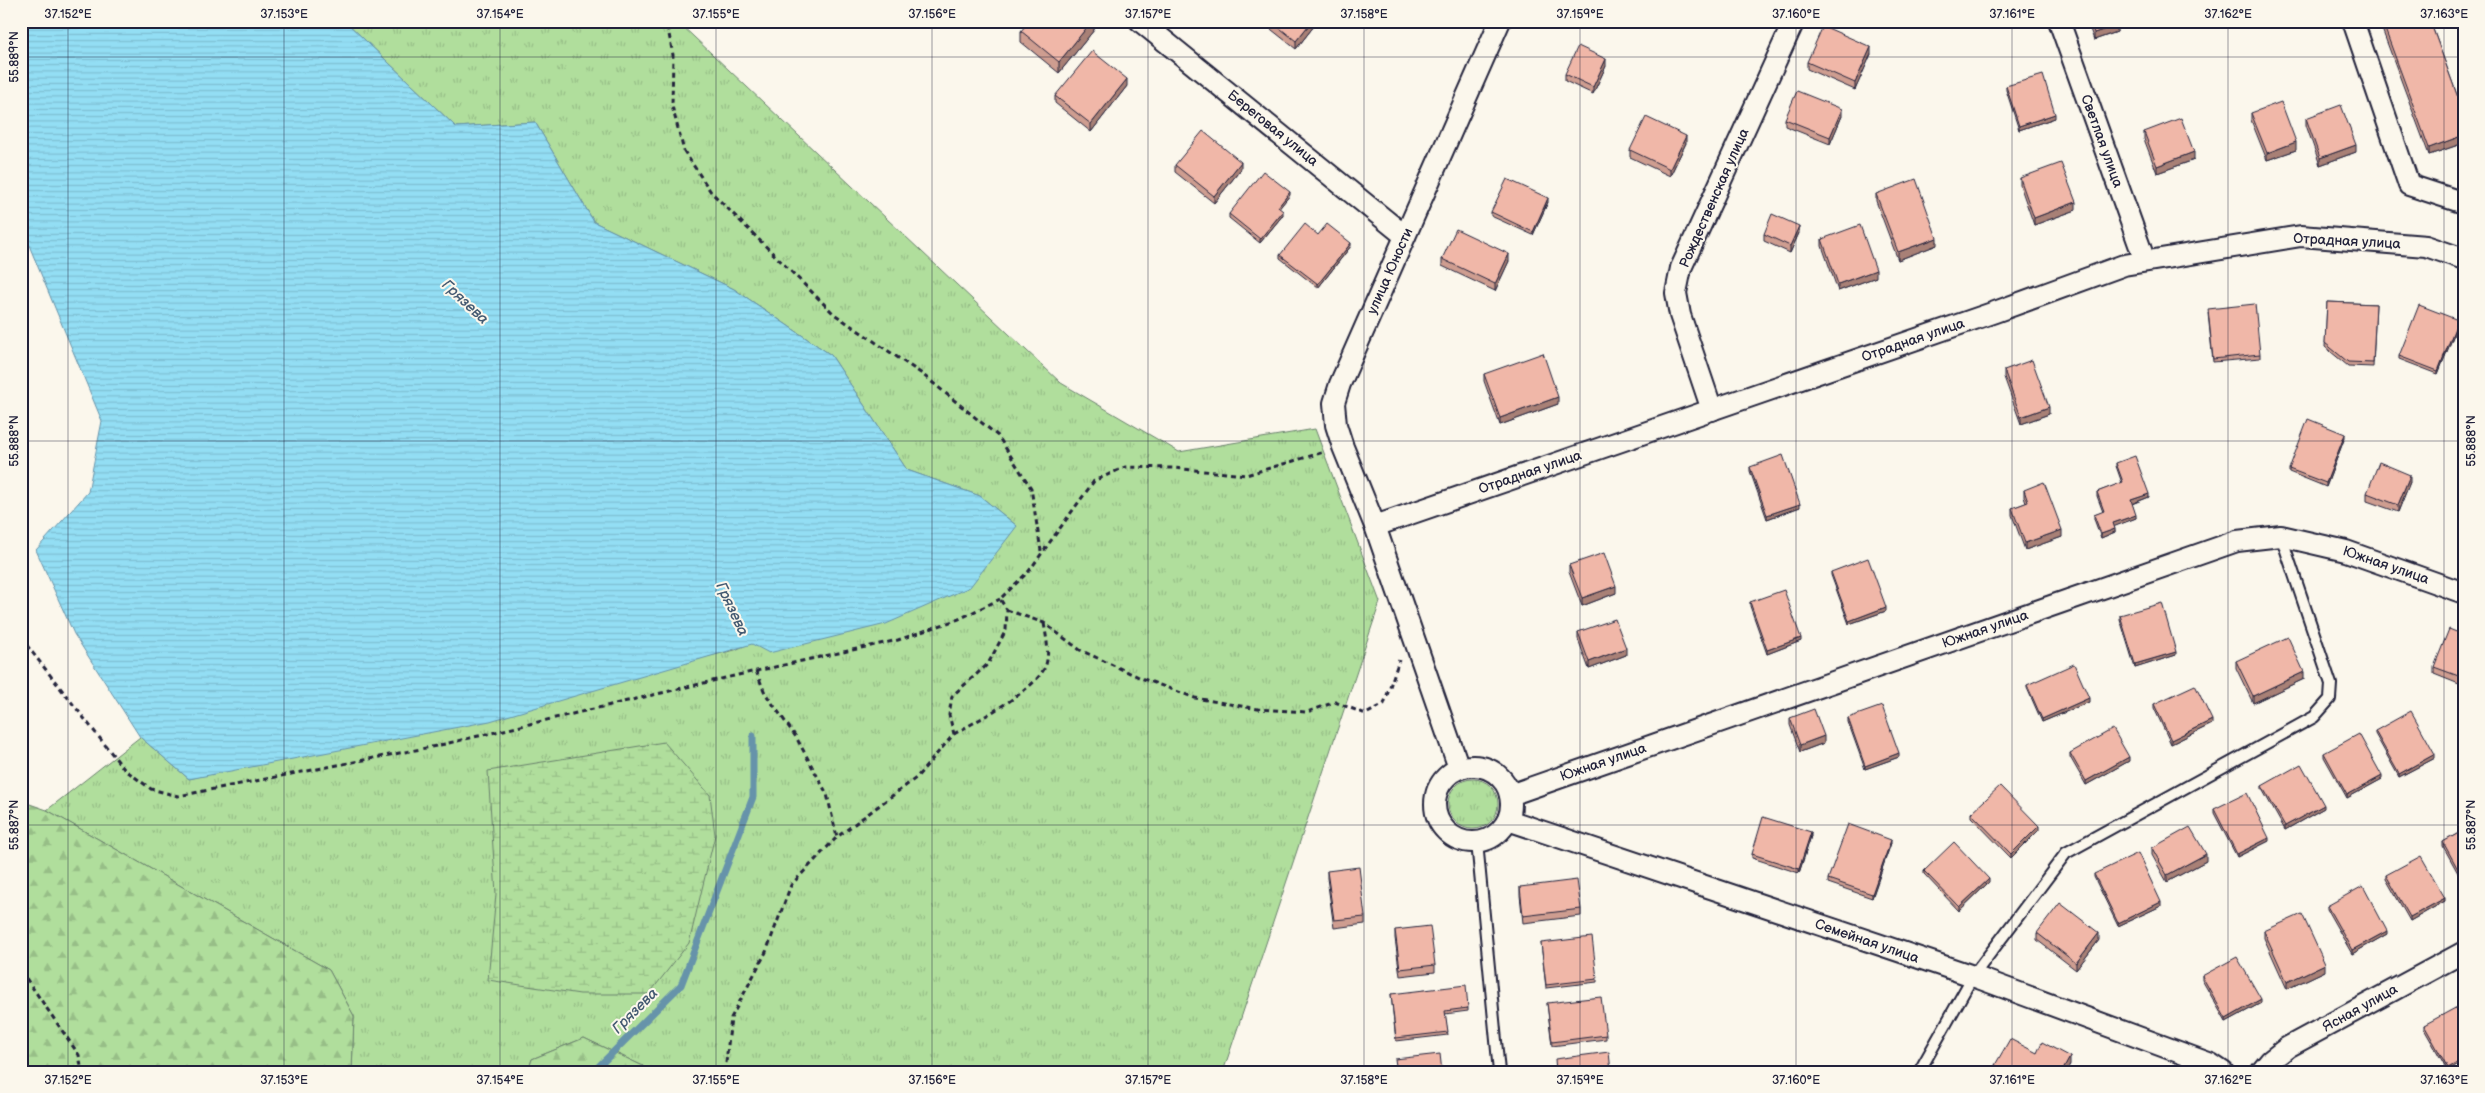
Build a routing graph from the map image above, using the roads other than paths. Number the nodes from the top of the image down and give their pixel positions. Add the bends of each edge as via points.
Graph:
1 (1140, 21) edge
2 (1500, 21) edge
3 (1794, 21) edge
4 (2059, 21) edge
5 (2353, 21) edge
6 (2464, 203) edge
7 (1405, 236) junction
8 (2464, 259) edge
9 (2145, 261) junction
10 (1712, 410) junction
11 (1375, 526) junction
12 (2281, 536) junction
13 (2464, 593) edge
14 (1459, 768) junction
15 (1510, 795) junction
16 (1508, 820) junction
17 (1477, 842) junction
18 (2464, 952) edge
19 (1973, 976) junction
20 (1499, 1072) edge
21 (1919, 1072) edge
22 (2223, 1072) edge
23 (2262, 1072) edge

1 - 7 street, Береговая улица
2 - 7 street, улица Юности
3 - 10 street, Рождественская улица via 1681,268 1676,293 1680,315
4 - 9 street, Светлая улица
5 - 6 street via 2409,185
7 - 11 street, улица Юности via 1334,403 1343,447
8 - 9 street, Отрадная улица via 2426,246 2301,236
9 - 10 street, Отрадная улица via 2124,265
10 - 11 street, Отрадная улица
11 - 14 street, улица Юности
12 - 13 street, Южная улица via 2346,550
12 - 15 street, Южная улица via 2237,540
12 - 19 lane via 2331,684 2330,699 2314,717 2066,853
14 - 15 street via 1478,766 1496,773
14 - 17 street via 1449,775 1436,795 1435,807 1438,818 1453,836
15 - 16 street via 1512,807
16 - 17 street via 1500,831
16 - 19 street, Семейная улица
17 - 20 lane
18 - 23 street, Ясная улица via 2288,1047
19 - 21 lane
19 - 22 street, Семейная улица via 2211,1064

